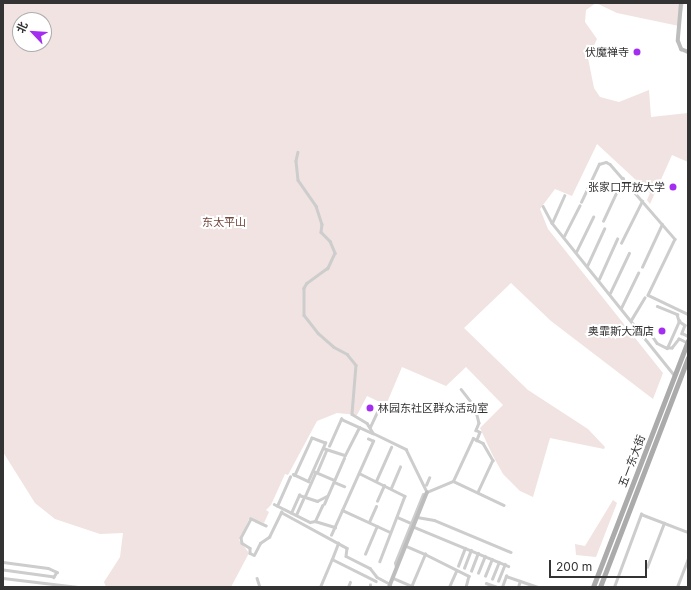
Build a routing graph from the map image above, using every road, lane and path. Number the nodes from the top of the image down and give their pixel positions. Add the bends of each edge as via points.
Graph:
1 (681, 3) edge
2 (688, 52) edge
3 (298, 152) dead end
4 (623, 178) junction
5 (564, 196) dead end
6 (642, 201) junction
7 (581, 202) dead end
8 (543, 206) dead end
9 (579, 206) dead end
10 (593, 217) dead end
11 (602, 221) dead end
12 (552, 223) junction
13 (662, 224) junction
14 (604, 229) dead end
15 (564, 237) junction
16 (617, 239) dead end
17 (621, 243) dead end
18 (576, 252) junction
19 (629, 253) dead end
20 (588, 266) junction
21 (642, 267) dead end
22 (638, 273) dead end
23 (599, 279) junction
24 (610, 293) junction
25 (644, 298) dead end
26 (658, 306) dead end
27 (621, 308) junction
28 (688, 314) edge
29 (631, 320) junction
30 (680, 321) junction
31 (688, 336) edge
32 (653, 337) dead end
33 (688, 342) edge
34 (667, 348) junction
35 (688, 358) edge
36 (674, 376) junction
37 (680, 378) junction
38 (461, 389) dead end
39 (380, 406) dead end
40 (359, 427) junction
41 (370, 427) junction
42 (373, 433) junction
43 (368, 439) dead end
44 (477, 440) junction
45 (329, 446) dead end
46 (391, 447) dead end
47 (323, 448) junction
48 (326, 451) dead end
49 (344, 458) dead end
50 (400, 467) dead end
51 (313, 470) junction
52 (316, 473) junction
53 (359, 473) junction
54 (290, 477) dead end
55 (334, 481) junction
56 (376, 481) junction
57 (422, 481) junction
58 (453, 481) junction
59 (384, 485) junction
60 (426, 485) dead end
61 (344, 486) dead end
62 (391, 488) junction
63 (478, 492) junction
64 (425, 493) junction
65 (327, 496) junction
66 (304, 497) junction
67 (377, 501) dead end
68 (274, 504) dead end
69 (504, 505) dead end
70 (277, 506) junction
71 (376, 506) dead end
72 (342, 510) junction
73 (291, 513) junction
74 (296, 515) junction
75 (397, 517) junction
76 (418, 517) junction
77 (316, 521) junction
78 (369, 522) junction
79 (664, 523) junction
80 (413, 525) junction
81 (266, 526) dead end
82 (377, 526) junction
83 (335, 527) junction
84 (390, 532) junction
85 (688, 532) edge
86 (331, 535) dead end
87 (338, 543) junction
88 (406, 546) junction
89 (465, 548) junction
90 (471, 550) junction
91 (511, 552) dead end
92 (478, 553) junction
93 (365, 554) dead end
94 (425, 554) junction
95 (485, 556) junction
96 (688, 558) edge
97 (492, 559) junction
98 (332, 560) junction
99 (681, 560) dead end
100 (380, 561) dead end
101 (3, 562) edge
102 (499, 562) junction
103 (686, 562) junction
104 (458, 566) dead end
105 (647, 567) dead end
106 (464, 568) dead end
107 (3, 570) edge
108 (397, 570) junction
109 (456, 571) junction
110 (471, 571) dead end
111 (478, 574) dead end
112 (485, 576) dead end
113 (3, 578) edge
114 (258, 578) dead end
115 (393, 578) junction
116 (492, 579) dead end
117 (376, 581) dead end
118 (520, 581) junction
119 (350, 582) dead end
120 (498, 582) dead end
121 (486, 583) dead end
122 (390, 586) edge
123 (411, 586) edge
124 (77, 587) edge
125 (260, 587) edge
126 (320, 587) edge
127 (348, 587) edge
128 (449, 587) edge
129 (466, 587) edge
130 (497, 587) edge
131 (502, 587) edge
132 (518, 587) edge
133 (538, 587) edge
134 (594, 587) edge
135 (600, 587) edge
136 (614, 587) edge
137 (677, 587) edge

1 - 2 street via 678,41 681,49
3 - 41 street via 298,180 316,206 322,224 321,232 330,240 335,253 328,268 304,288 304,315 334,347 353,361 357,370 352,391 352,414
4 - 6 street
4 - 7 street via 610,164 602,162
4 - 11 street
5 - 12 street
6 - 13 street
6 - 17 street
8 - 12 street
9 - 15 street
10 - 18 street
12 - 15 street
13 - 21 street
13 - 28 street via 675,239 648,295
14 - 20 street
15 - 18 street
16 - 23 street
18 - 20 street
19 - 24 street
20 - 23 street
22 - 27 street
23 - 24 street
24 - 27 street
25 - 29 street
26 - 30 street via 677,314
27 - 29 street
29 - 36 street
30 - 31 street via 685,325 682,333
30 - 34 street
32 - 34 street via 657,344
33 - 34 street via 679,340 672,348
33 - 36 main road, 五一东大街
35 - 37 main road, 五一东大街
36 - 37 main road
36 - 134 main road, 五一东大街
37 - 135 main road, 五一东大街
38 - 44 street via 471,399 476,412 479,422 476,430 480,432
39 - 41 street
40 - 42 street
40 - 45 street via 341,419
40 - 47 street via 345,455
41 - 42 street
42 - 57 street via 406,449
43 - 53 street via 373,441
44 - 58 street via 473,438
44 - 63 street via 483,443 492,460
46 - 56 street
47 - 51 street
47 - 51 street via 325,443 312,438 294,475 308,481
48 - 52 street
49 - 55 street
50 - 62 street
51 - 52 street
52 - 55 street
52 - 66 street
53 - 56 street
53 - 72 street
54 - 70 street
55 - 61 street
55 - 65 street
56 - 59 street
57 - 60 street via 428,479
57 - 64 street
58 - 63 street
58 - 64 street
59 - 62 street
59 - 67 street
62 - 75 street via 405,496
63 - 69 street
64 - 76 street
64 - 80 street
65 - 66 street via 317,501
65 - 77 street
66 - 73 street via 299,495
66 - 74 street
68 - 70 street
70 - 73 street
71 - 78 street
72 - 78 street
72 - 83 street
73 - 74 street
74 - 77 street via 310,522
75 - 80 street
75 - 84 street
76 - 80 street
76 - 91 street via 434,520
77 - 83 street
78 - 82 street
79 - 85 street
79 - 105 street
79 - 136 street via 641,514
80 - 88 street
80 - 89 street
80 - 108 street via 395,563
81 - 87 street via 250,519 241,538 242,543 250,548 250,553 254,555 260,543 268,537 281,512
82 - 84 street
82 - 93 street
83 - 86 street
84 - 100 street
87 - 98 street
87 - 122 street via 348,549 346,556 370,568 377,577
88 - 94 street
88 - 108 street
89 - 90 street
89 - 104 street
90 - 92 street
90 - 106 street
92 - 95 street
92 - 110 street
94 - 109 street via 450,565
94 - 123 street
95 - 97 street
95 - 111 street
96 - 103 street
97 - 102 street
97 - 112 street
98 - 117 street
98 - 126 street
99 - 103 street
101 - 107 street via 48,568 57,572 54,577
102 - 116 street
102 - 120 street via 506,565
103 - 137 street
108 - 115 street
109 - 128 street
109 - 129 street via 469,577
113 - 124 street
114 - 125 street
115 - 122 street
115 - 123 street
118 - 131 street via 506,576
118 - 132 street
118 - 133 street
119 - 127 street
121 - 130 street

